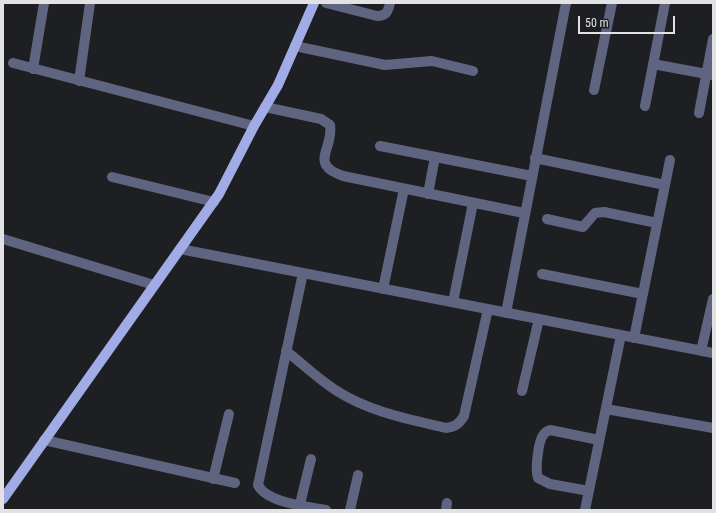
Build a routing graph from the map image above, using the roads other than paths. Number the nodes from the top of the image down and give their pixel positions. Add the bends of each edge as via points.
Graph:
1 (44, 3) edge
2 (90, 3) edge
3 (314, 3) edge
4 (326, 3) edge
5 (390, 3) edge
6 (566, 3) edge
7 (612, 3) edge
8 (665, 3) edge
9 (713, 39) edge
10 (295, 46) junction
11 (13, 63) dead end
12 (653, 64) junction
13 (33, 69) junction
14 (473, 71) dead end
15 (710, 75) edge
16 (79, 81) junction
17 (594, 90) dead end
18 (645, 106) dead end
19 (265, 107) junction
20 (699, 114) dead end
21 (254, 126) junction
22 (380, 146) dead end
23 (435, 157) junction
24 (536, 158) junction
25 (670, 160) dead end
26 (532, 176) junction
27 (112, 177) dead end
28 (665, 185) junction
29 (404, 189) junction
30 (428, 194) junction
31 (214, 202) junction
32 (473, 203) junction
33 (524, 213) junction
34 (547, 218) dead end
35 (657, 223) junction
36 (3, 239) edge
37 (180, 249) junction
38 (304, 273) junction
39 (542, 274) dead end
40 (154, 285) junction
41 (383, 288) junction
42 (643, 294) junction
43 (713, 299) edge
44 (453, 302) junction
45 (488, 309) junction
46 (506, 313) junction
47 (539, 319) junction
48 (621, 335) junction
49 (634, 338) junction
50 (286, 351) junction
51 (702, 351) junction
52 (713, 353) edge
53 (522, 391) dead end
54 (606, 409) junction
55 (229, 414) dead end
56 (713, 428) edge
57 (44, 440) junction
58 (599, 440) junction
59 (311, 459) dead end
60 (358, 475) dead end
61 (213, 479) junction
62 (235, 483) dead end
63 (589, 491) junction
64 (3, 499) edge
65 (300, 504) junction
66 (326, 510) edge
67 (350, 510) edge
68 (585, 510) edge

1 - 13 street
2 - 16 street
3 - 10 main road
4 - 5 street via 377,16 383,16
6 - 24 street
7 - 17 street
8 - 12 street
9 - 15 street
10 - 14 street via 385,65 432,61
10 - 19 main road
11 - 13 street
12 - 15 street
12 - 18 street
13 - 16 street
15 - 20 street
16 - 21 street
19 - 21 main road
19 - 29 street via 321,119 330,125 324,159 330,172
21 - 31 main road
22 - 23 street
23 - 26 street
23 - 30 street
24 - 26 street
24 - 28 street
25 - 28 street
26 - 33 street
27 - 31 street
28 - 35 street
29 - 30 street
29 - 41 street
30 - 32 street
31 - 37 main road
32 - 33 street
32 - 44 street
33 - 46 street
34 - 35 street via 583,227 595,213 604,212
35 - 42 street
36 - 40 street
37 - 38 street
37 - 40 main road
38 - 41 street
38 - 50 street
39 - 42 street
40 - 57 main road
41 - 44 street
42 - 49 street
43 - 51 street
44 - 45 street
45 - 46 street
45 - 50 street via 464,416 459,424 453,427 446,428 400,417 360,402 336,390
46 - 47 street
47 - 48 street
47 - 53 street
48 - 49 street
48 - 54 street
49 - 51 street
50 - 65 street via 258,485 262,492 271,498
51 - 52 street
54 - 56 street
54 - 58 street
55 - 61 street
57 - 61 street
57 - 64 main road
58 - 63 street
58 - 63 street via 550,430 541,439 535,471 538,478 550,484
59 - 65 street
60 - 67 street
61 - 62 street
63 - 68 street
65 - 66 street

